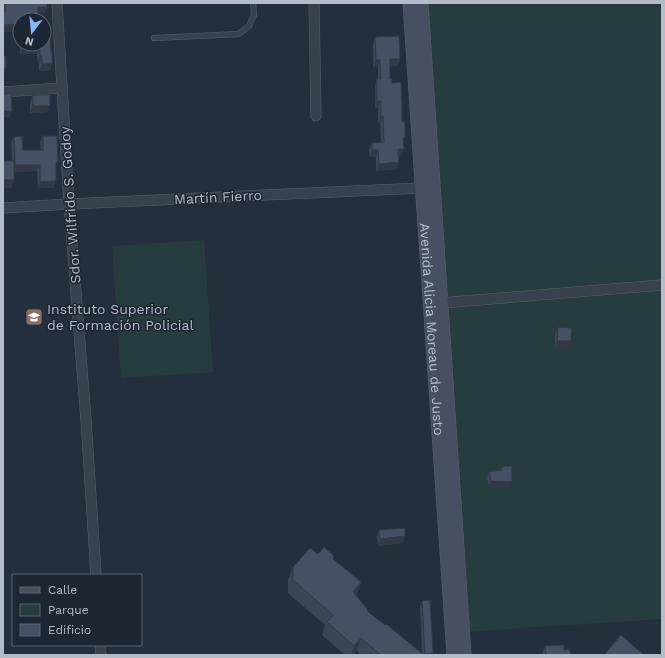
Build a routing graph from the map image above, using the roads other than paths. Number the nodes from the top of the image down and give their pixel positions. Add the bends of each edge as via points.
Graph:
1 (57, 3) edge
2 (253, 3) edge
3 (314, 3) edge
4 (410, 3) edge
5 (421, 3) edge
6 (154, 38) dead end
7 (62, 88) junction
8 (3, 92) edge
9 (316, 116) dead end
10 (428, 187) junction
11 (69, 204) junction
12 (3, 208) edge
13 (662, 285) edge
14 (441, 303) junction
15 (96, 574) edge
16 (454, 655) edge
17 (464, 655) edge

1 - 7 street, Sdor. Wilfrido S. Godoy
2 - 6 lane via 254,15 249,26 239,34
3 - 9 street
4 - 10 main road, Avenida Alicia Moreau de Justo
5 - 10 main road, Avenida Alicia Moreau de Justo
7 - 8 street
7 - 11 street, Sdor. Wilfrido S. Godoy
10 - 11 street, Martín Fierro
10 - 14 main road, Avenida Alicia Moreau de Justo
10 - 16 main road, Avenida Alicia Moreau de Justo
11 - 12 street, Martín Fierro
11 - 15 street, Sdor. Wilfrido S. Godoy
13 - 14 street
14 - 17 main road, Avenida Alicia Moreau de Justo

